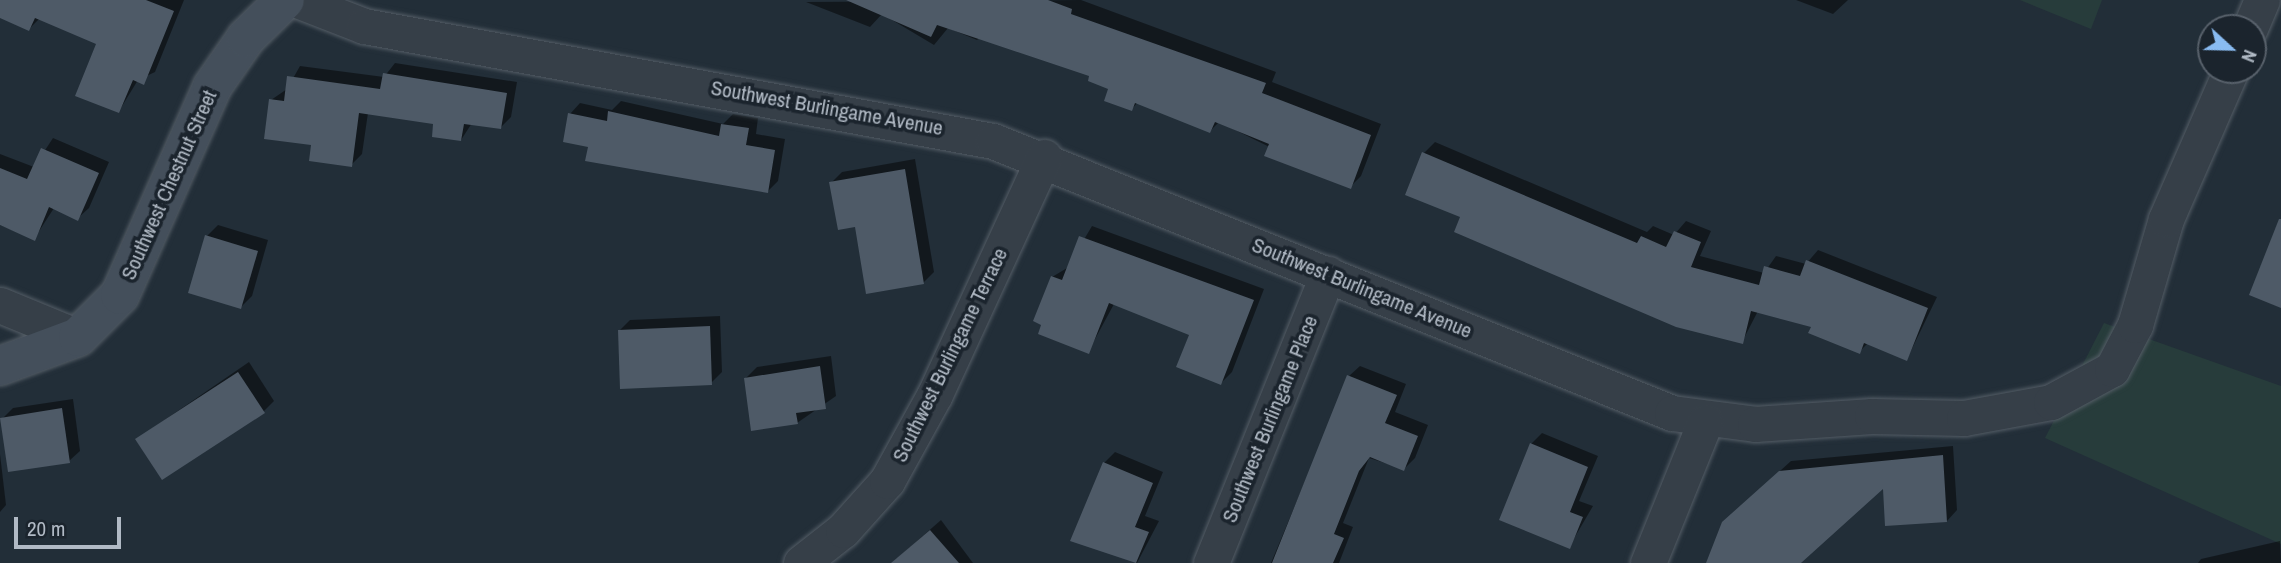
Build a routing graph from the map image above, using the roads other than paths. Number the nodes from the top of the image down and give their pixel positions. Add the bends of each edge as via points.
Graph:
1 (285, 0) edge
2 (297, 0) edge
3 (2225, 84) edge
4 (1044, 157) junction
5 (1328, 274) junction
6 (0, 305) edge
7 (78, 337) junction
8 (0, 366) edge
9 (1705, 422) junction
10 (801, 563) edge
11 (1211, 563) edge
12 (1647, 563) edge

1 - 7 street, Southwest Chestnut Street via 246,38 212,88 147,244 120,295
2 - 4 street, Southwest Burlingame Avenue via 364,26 951,131
3 - 9 street, Southwest Burlingame Avenue via 2166,219 2126,346 2112,369 2087,387 2051,402 1964,418
4 - 5 street, Southwest Burlingame Avenue
4 - 10 street, Southwest Burlingame Terrace via 935,394 887,481 843,530
5 - 9 street, Southwest Burlingame Avenue
5 - 11 street, Southwest Burlingame Place
6 - 7 street
7 - 8 street, Southwest Chestnut Street
9 - 12 street

